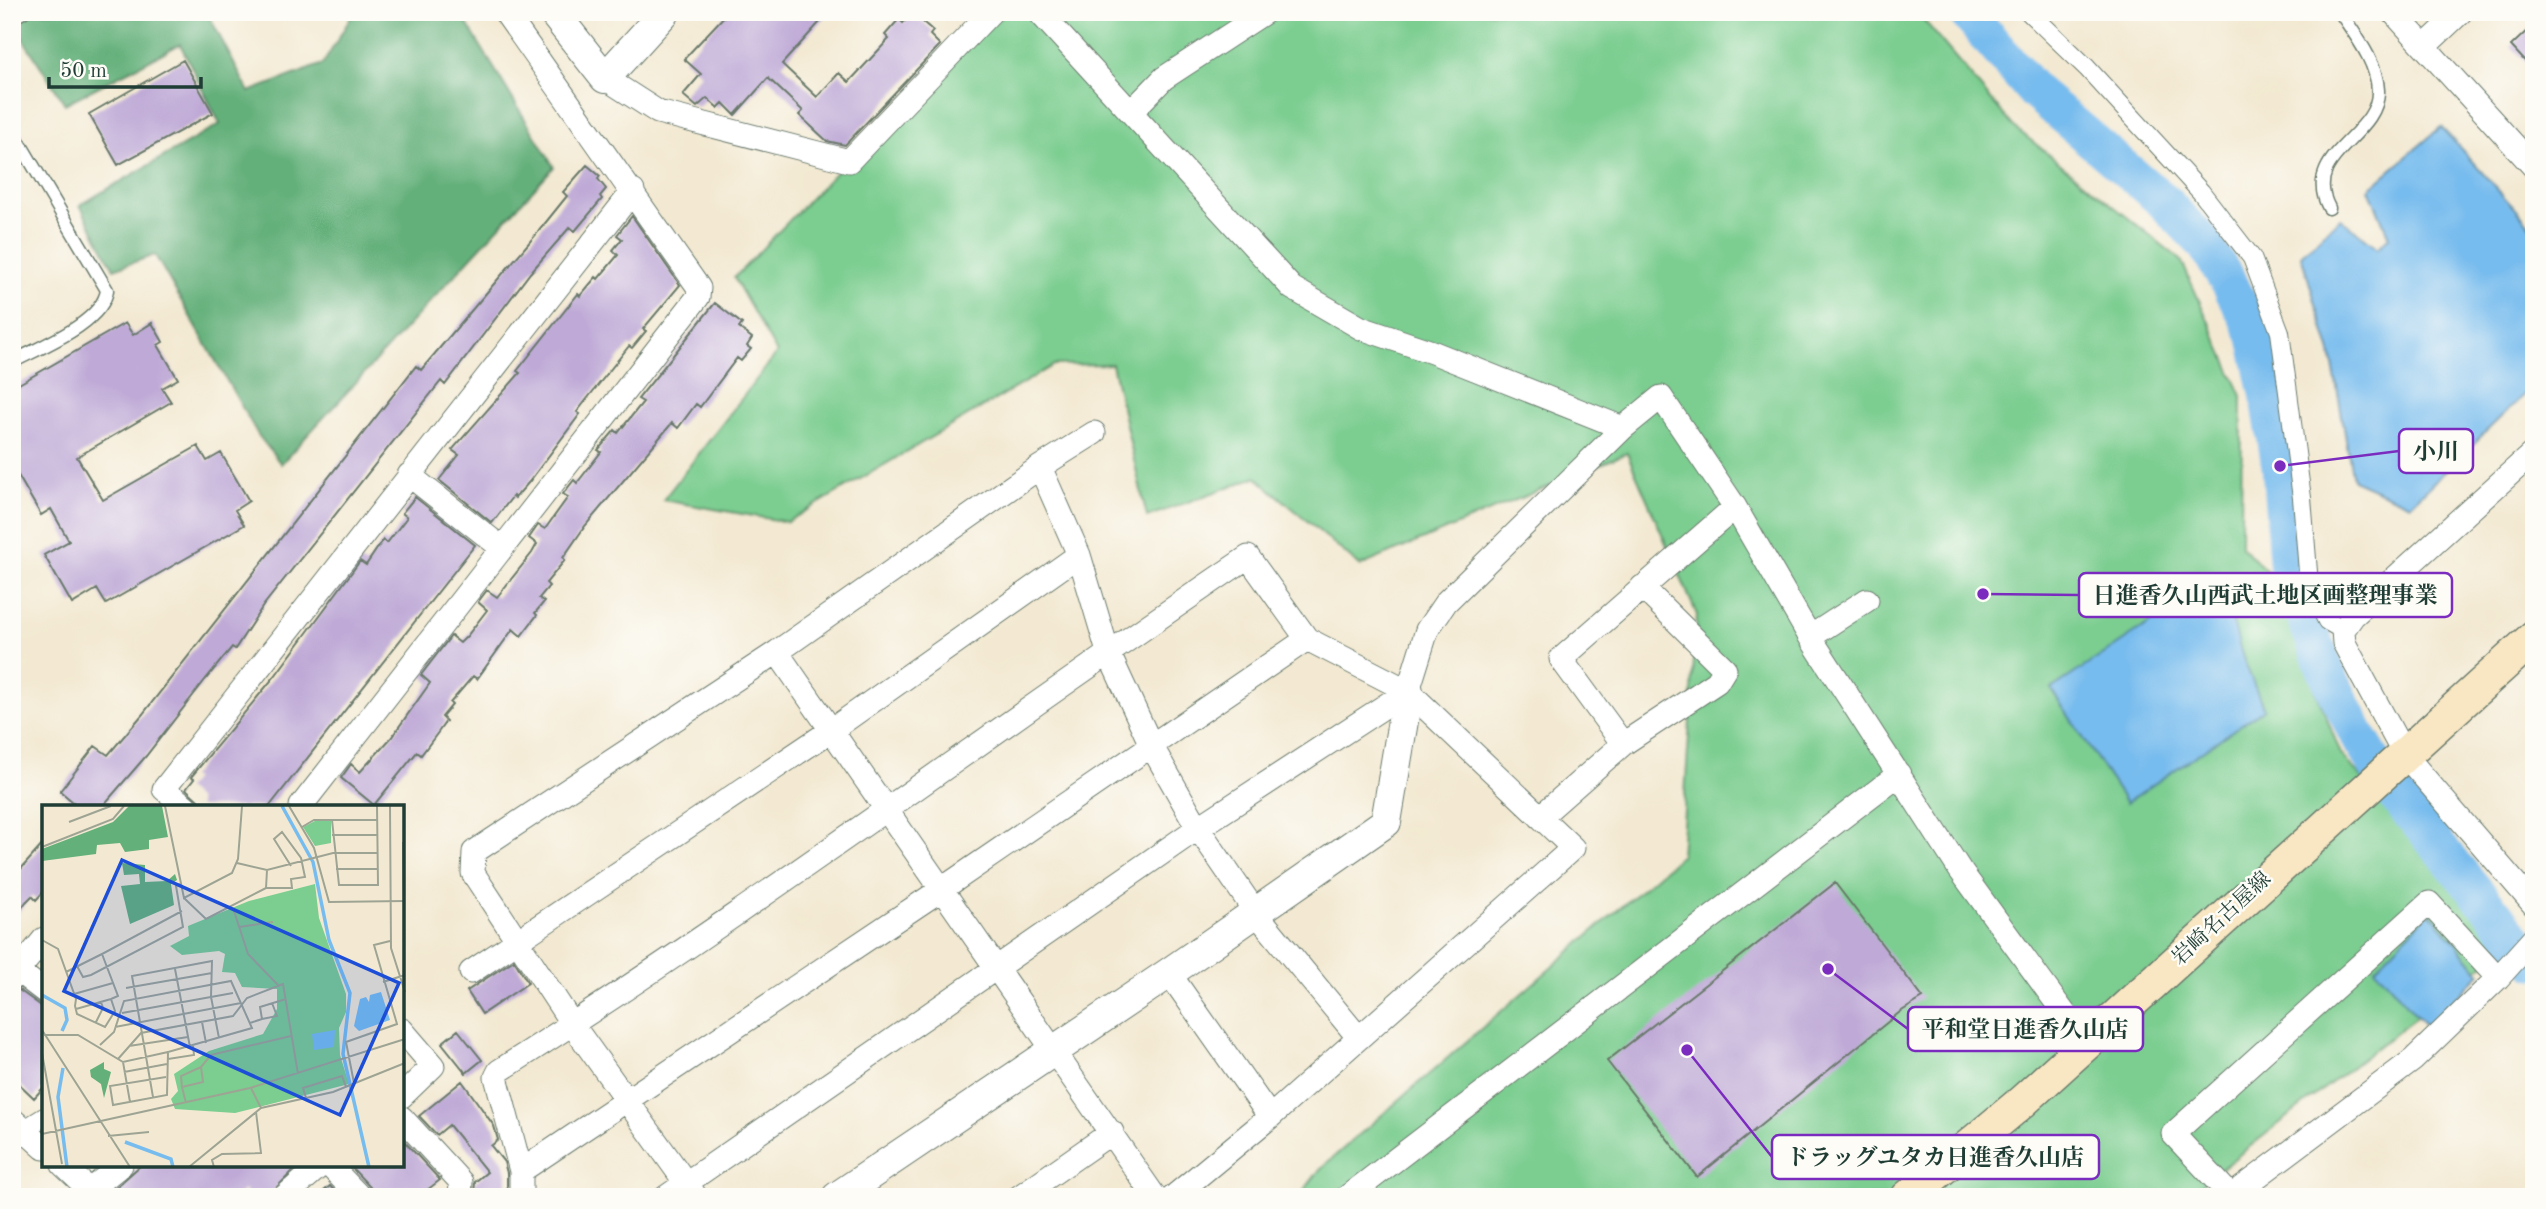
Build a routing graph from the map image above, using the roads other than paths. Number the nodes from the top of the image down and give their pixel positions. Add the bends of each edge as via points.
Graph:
1 (23, 12) edge
2 (505, 12) edge
3 (553, 12) edge
4 (665, 12) edge
5 (990, 12) edge
6 (1039, 12) edge
7 (2029, 12) edge
8 (2340, 12) edge
9 (2393, 12) edge
10 (2461, 12) edge
11 (1257, 15) edge
12 (12, 18) edge
13 (2425, 46) junction
14 (605, 78) junction
15 (1131, 112) junction
16 (12, 130) edge
17 (2534, 167) edge
18 (633, 191) junction
19 (2329, 208) dead end
20 (12, 362) edge
21 (1623, 428) junction
22 (1094, 433) dead end
23 (2534, 452) edge
24 (1040, 467) junction
25 (409, 475) junction
26 (1735, 507) junction
27 (502, 548) junction
28 (1079, 555) junction
29 (1642, 587) junction
30 (1867, 600) dead end
31 (2343, 630) junction
32 (1810, 637) junction
33 (2533, 638) edge
34 (1307, 639) junction
35 (777, 652) junction
36 (1108, 652) junction
37 (1408, 691) junction
38 (833, 729) junction
39 (1623, 744) junction
40 (1150, 745) junction
41 (2398, 760) junction
42 (1899, 774) junction
43 (157, 798) edge
44 (179, 805) edge
45 (303, 805) edge
46 (887, 811) junction
47 (1540, 817) junction
48 (1198, 828) junction
49 (942, 889) junction
50 (2534, 905) edge
51 (1256, 913) junction
52 (2534, 938) edge
53 (519, 939) junction
54 (42, 941) edge
55 (996, 970) junction
56 (2505, 970) junction
57 (471, 972) dead end
58 (1169, 973) junction
59 (15, 975) edge
60 (42, 990) edge
61 (572, 1024) junction
62 (404, 1032) edge
63 (1358, 1037) junction
64 (2087, 1043) junction
65 (1053, 1052) junction
66 (404, 1094) edge
67 (627, 1103) junction
68 (1270, 1117) junction
69 (42, 1118) edge
70 (404, 1120) edge
71 (18, 1124) edge
72 (1112, 1132) junction
73 (42, 1146) edge
74 (64, 1167) edge
75 (119, 1167) edge
76 (319, 1167) edge
77 (331, 1167) edge
78 (521, 1171) junction
79 (691, 1190) edge
80 (94, 1194) edge
81 (1180, 1195) edge
82 (284, 1197) edge
83 (360, 1197) edge
84 (460, 1197) edge
85 (521, 1197) edge
86 (666, 1197) edge
87 (837, 1197) edge
88 (1019, 1197) edge
89 (1155, 1197) edge
90 (1348, 1197) edge
91 (1908, 1197) edge
92 (2230, 1197) edge

1 - 12 lane
2 - 18 street
3 - 14 street
4 - 14 street
5 - 14 street via 849,161 658,112
6 - 15 street
7 - 31 street via 2201,192 2252,258 2280,332 2309,584 2327,621
8 - 19 lane via 2373,67 2379,92 2372,112 2324,173 2321,194
9 - 13 street
10 - 13 street
11 - 15 street via 1164,78
13 - 17 street
15 - 21 street via 1292,288 1361,327
16 - 20 lane via 107,290 106,303 95,316
18 - 25 street
18 - 27 street via 699,288 698,297
21 - 26 street via 1661,397
21 - 37 street via 1446,602 1427,631
22 - 24 street
23 - 31 street
24 - 28 street
24 - 35 street
25 - 27 street
25 - 43 street
26 - 29 street
26 - 32 street
27 - 45 street
28 - 36 street
28 - 38 street
29 - 39 street via 1561,659
29 - 39 street via 1725,669 1717,682
30 - 32 street
31 - 41 street via 2344,643
32 - 42 street
33 - 41 main road, 岩崎名古屋線
34 - 36 street via 1248,557
34 - 37 street
34 - 40 street
35 - 38 street
35 - 53 street via 474,852 473,873
36 - 40 street
36 - 46 street
37 - 47 street
37 - 48 street
37 - 51 street via 1386,822
38 - 46 street
38 - 53 street
39 - 47 street
40 - 48 street
40 - 49 street
41 - 50 street
41 - 64 main road, 岩崎名古屋線
42 - 64 street via 1960,870
42 - 90 street
43 - 44 street
46 - 49 street
46 - 61 street
47 - 63 street via 1573,848
48 - 51 street
48 - 55 street
49 - 55 street
49 - 67 street
51 - 58 street
51 - 63 street
52 - 56 street
53 - 57 street
53 - 61 street
54 - 59 street
55 - 65 street
55 - 79 street
56 - 92 street via 2413,1060
56 - 92 street via 2428,903 2173,1134
58 - 65 street
58 - 68 street
59 - 60 street
61 - 67 street
61 - 78 street via 496,1077
62 - 66 street via 433,1066
63 - 68 street
64 - 91 main road, 岩崎名古屋線
65 - 72 street
65 - 87 street
67 - 78 street
67 - 79 street
68 - 81 street
69 - 71 street
70 - 84 street via 461,1182
71 - 73 street
72 - 88 street
72 - 89 street
74 - 80 street
75 - 80 street
76 - 82 street
77 - 83 street
78 - 85 street
79 - 86 street

